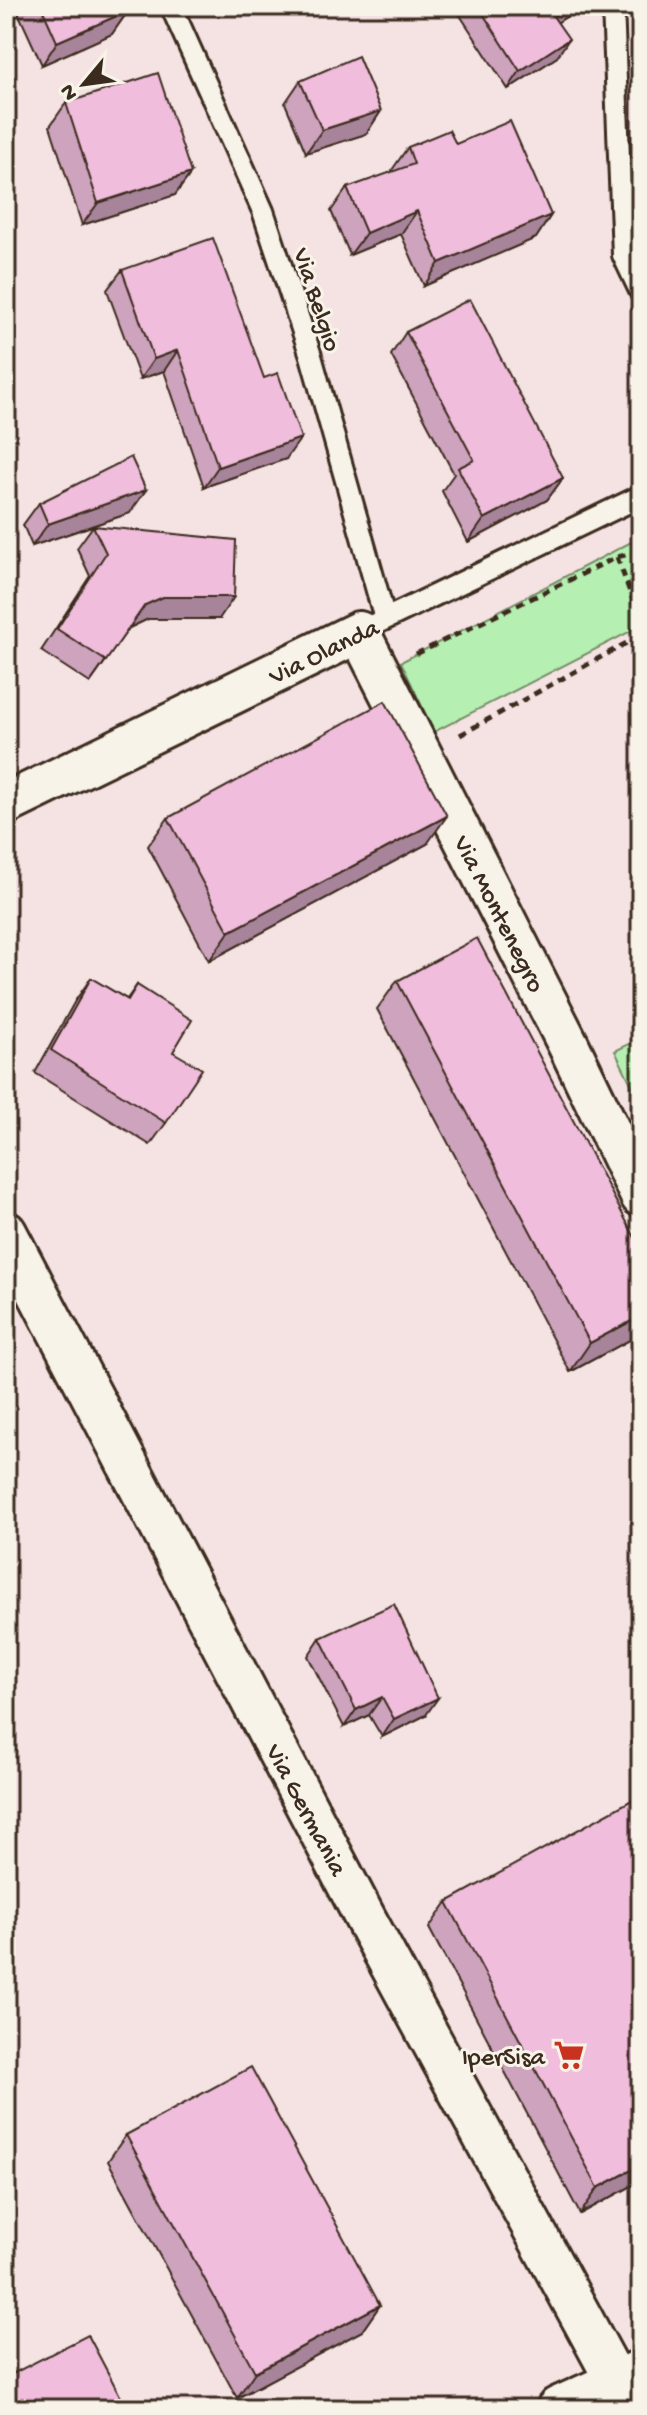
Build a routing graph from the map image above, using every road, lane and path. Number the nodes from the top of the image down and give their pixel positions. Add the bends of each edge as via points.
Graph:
1 (171, 6) edge
2 (613, 6) edge
3 (641, 293) edge
4 (641, 496) edge
5 (641, 551) edge
6 (617, 557) junction
7 (641, 622) edge
8 (372, 626) junction
9 (641, 635) edge
10 (407, 659) dead end
11 (450, 741) dead end
12 (6, 804) edge
13 (641, 1196) edge
14 (6, 1232) edge
15 (629, 2377) edge
16 (559, 2409) edge

1 - 8 lane, Via Belgio via 263,211 311,356
2 - 3 lane via 623,255
4 - 8 lane, Via Olanda
5 - 6 path
6 - 7 path
6 - 10 path
8 - 12 street, Via Olanda
8 - 13 street, Via Montenegro
9 - 11 path
14 - 15 street, Via Germania via 365,1918
15 - 16 street

